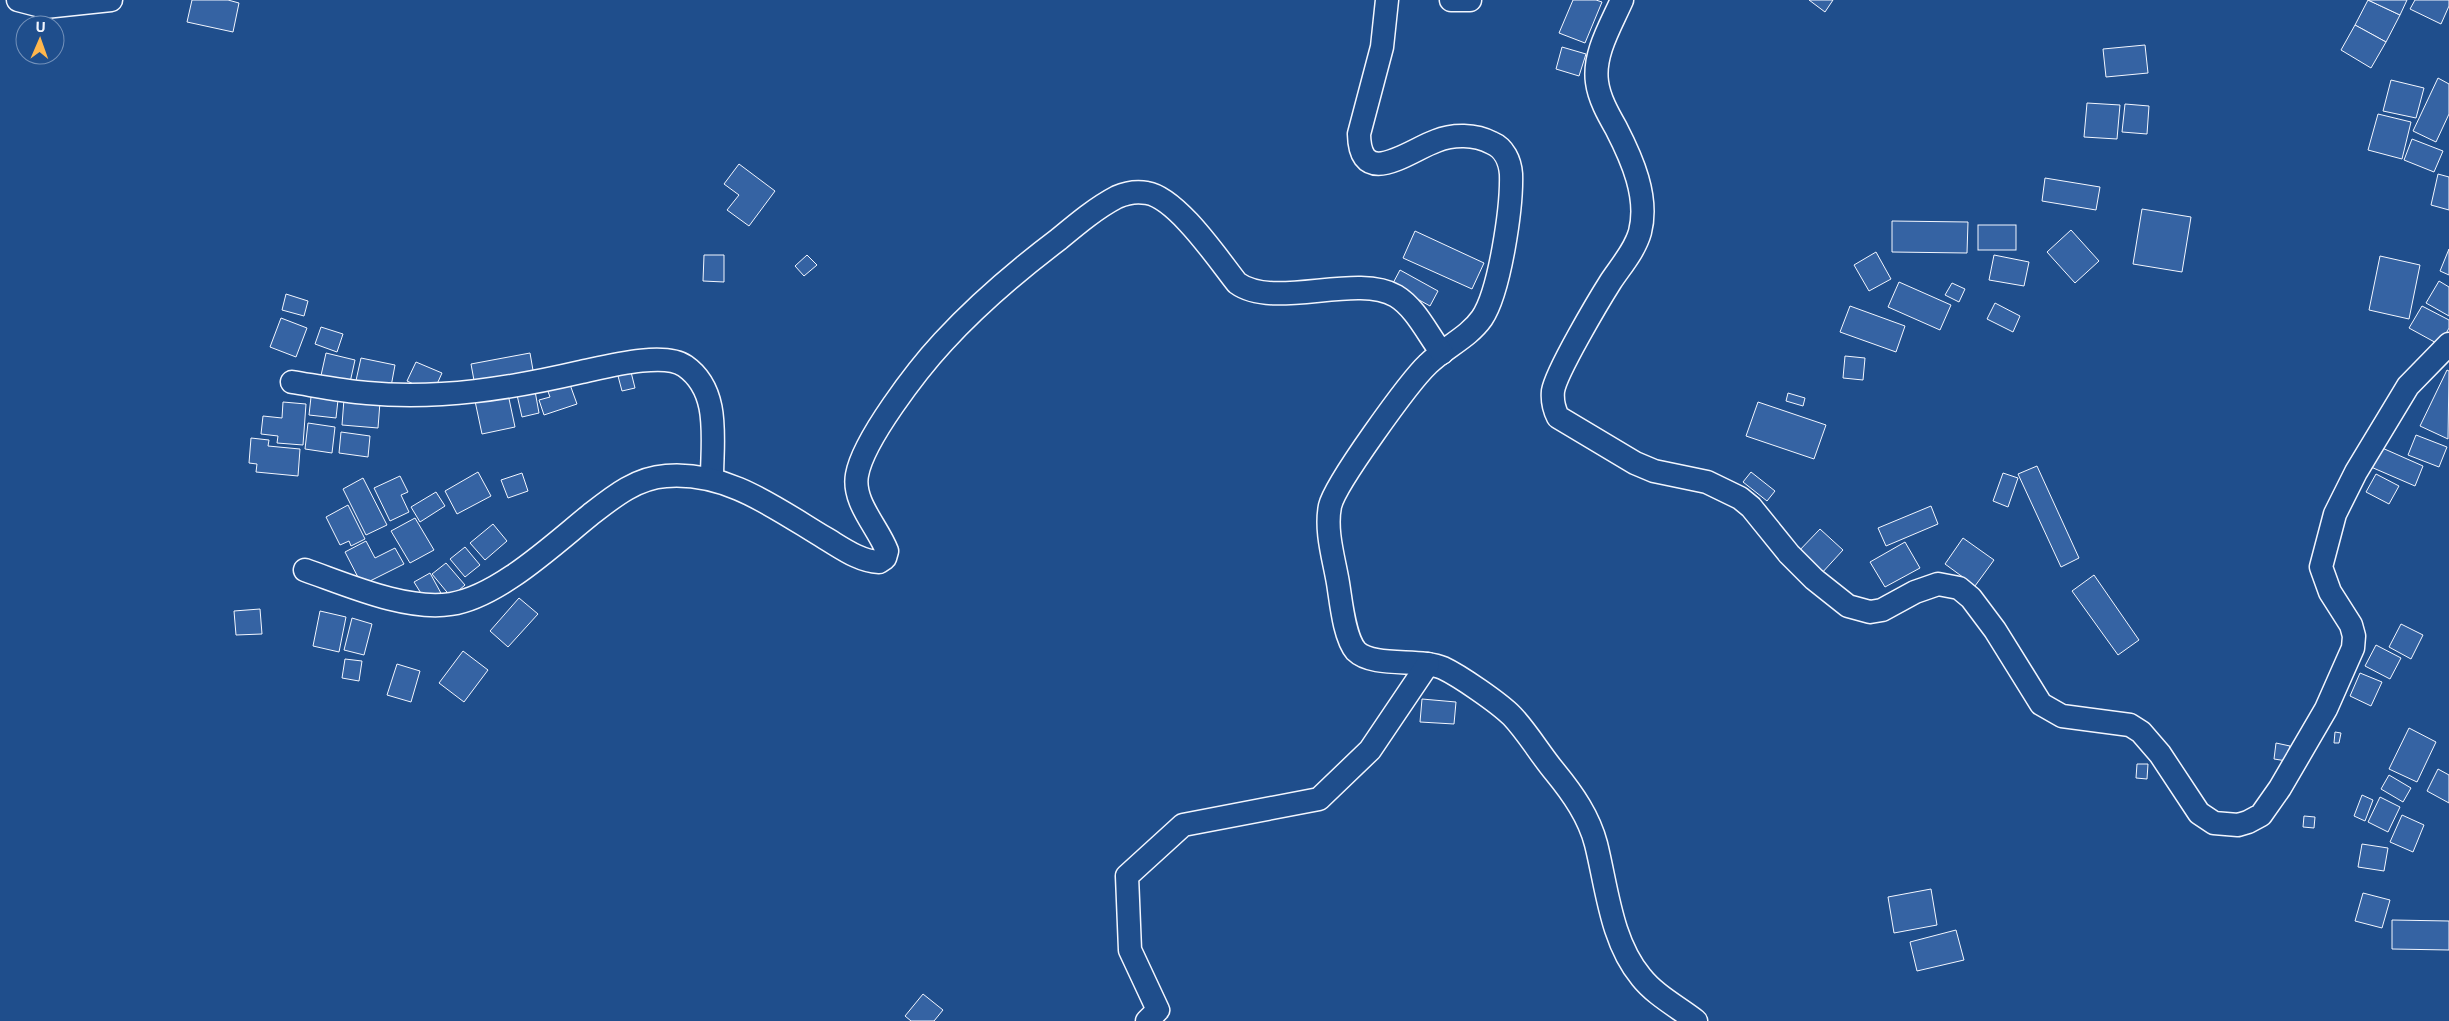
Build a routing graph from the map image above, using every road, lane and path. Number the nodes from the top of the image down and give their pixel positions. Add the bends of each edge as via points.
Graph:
1 (18, 0) edge
2 (111, 0) edge
3 (1388, 0) edge
4 (1451, 0) edge
5 (1470, 0) edge
6 (1622, 0) edge
7 (2449, 344) edge
8 (1442, 353) junction
9 (292, 382) dead end
10 (712, 478) junction
11 (305, 570) dead end
12 (1428, 664) junction
13 (1147, 1021) edge
14 (1696, 1021) edge

1 - 2 street via 45,6
3 - 8 street via 1382,47 1359,134 1359,149 1363,156 1370,161 1392,163 1438,140 1471,136 1498,146 1510,168 1507,215 1494,294 1471,330
4 - 5 street
6 - 7 street via 1601,48 1597,83 1604,106 1635,171 1643,214 1634,247 1610,283 1553,390 1558,417 1635,463 1707,482 1740,498 1789,554 1848,606 1870,612 1882,610 1938,584 1960,588 1995,630 2041,704 2062,716 2120,722 2141,732 2170,767 2199,813 2214,823 2238,825 2261,815 2306,747 2338,685 2353,648 2354,636 2321,567 2335,514 2356,472 2408,386
8 - 10 street via 1407,306 1386,292 1363,289 1270,293 1245,289 1180,214 1149,193 1128,194 1102,206 1073,227 979,306 942,342 894,403 856,474 862,504 887,551 880,562 870,562 849,552 769,504
8 - 12 street via 1420,372 1376,432 1340,484 1330,506 1331,545 1347,630 1355,649 1376,659
9 - 10 street via 367,394 418,396 511,387 645,360 683,365 697,376 711,406
10 - 11 street via 664,476 640,481 486,592 452,604 416,604
12 - 13 street via 1370,750 1319,799 1183,825 1127,876 1130,950 1158,1010
12 - 14 street via 1448,670 1512,716 1571,791 1595,842 1615,924 1629,961 1648,985

